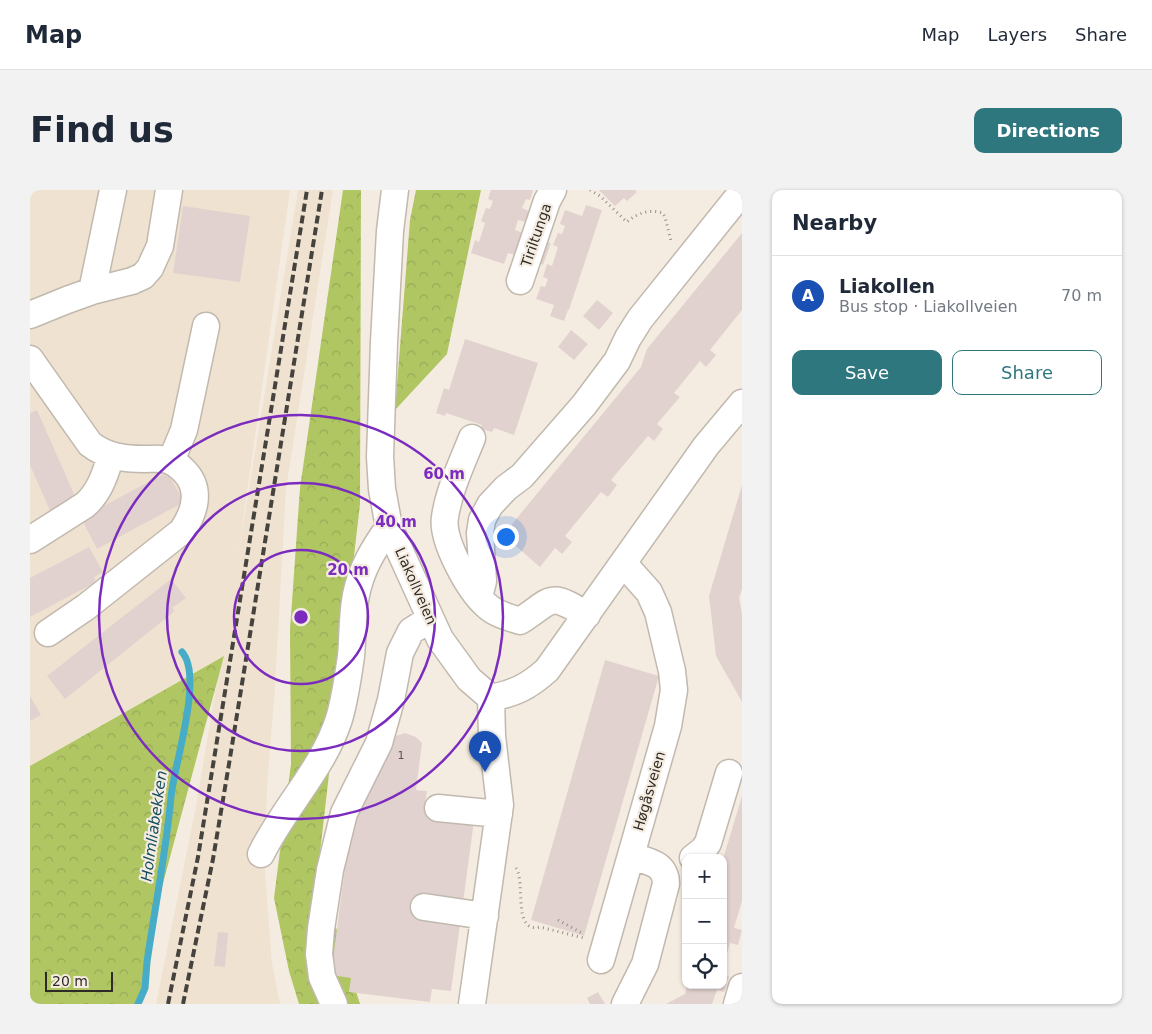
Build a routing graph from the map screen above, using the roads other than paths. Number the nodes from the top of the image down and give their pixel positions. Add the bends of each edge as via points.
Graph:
1 (113, 190) edge
2 (169, 190) edge
3 (395, 190) edge
4 (553, 190) edge
5 (742, 192) edge
6 (520, 281) dead end
7 (92, 291) junction
8 (30, 315) edge
9 (206, 326) dead end
10 (30, 359) edge
11 (742, 403) edge
12 (472, 438) dead end
13 (111, 456) junction
14 (171, 461) junction
15 (389, 527) junction
16 (30, 540) edge
17 (623, 563) junction
18 (478, 597) junction
19 (587, 615) junction
20 (430, 619) junction
21 (48, 633) dead end
22 (490, 698) junction
23 (729, 774) dead end
24 (438, 808) dead end
25 (499, 814) junction
26 (261, 854) dead end
27 (698, 854) edge
28 (631, 856) junction
29 (674, 866) edge
30 (424, 907) dead end
31 (484, 916) junction
32 (601, 960) dead end
33 (742, 988) edge
34 (334, 1004) edge
35 (472, 1004) edge
36 (625, 1004) edge
37 (737, 1004) edge

1 - 7 street
2 - 7 street via 160,246 150,268 132,281
3 - 15 street, Liakollveien via 390,231 380,457
4 - 6 street, Tiriltunga
5 - 18 street via 640,319 617,361 584,405 522,476 490,505 480,533 483,581
7 - 8 street
9 - 14 street via 184,430
10 - 13 street via 90,444
11 - 17 street via 706,446
12 - 18 street via 450,493 444,519 455,561
13 - 14 street
13 - 16 street via 91,500
14 - 21 street via 188,475 195,488 194,506 182,531
15 - 20 street, Liakollveien
15 - 26 street via 371,553 356,595 344,698 338,720 328,745
17 - 19 street
17 - 28 street, Høgåsveien via 649,592 658,612 674,690 668,726
18 - 19 street via 497,613 520,621 556,599
19 - 22 street via 556,659 536,680 521,690
20 - 22 street, Liakollveien via 454,661
20 - 34 street via 411,631 400,653 379,743 344,813 320,929 322,976
22 - 25 street
23 - 27 street via 708,843
24 - 25 street
25 - 31 street
28 - 29 street via 658,865
28 - 32 street, Høgåsveien
29 - 36 street via 666,877 642,972
30 - 31 street
31 - 35 street
33 - 37 street

